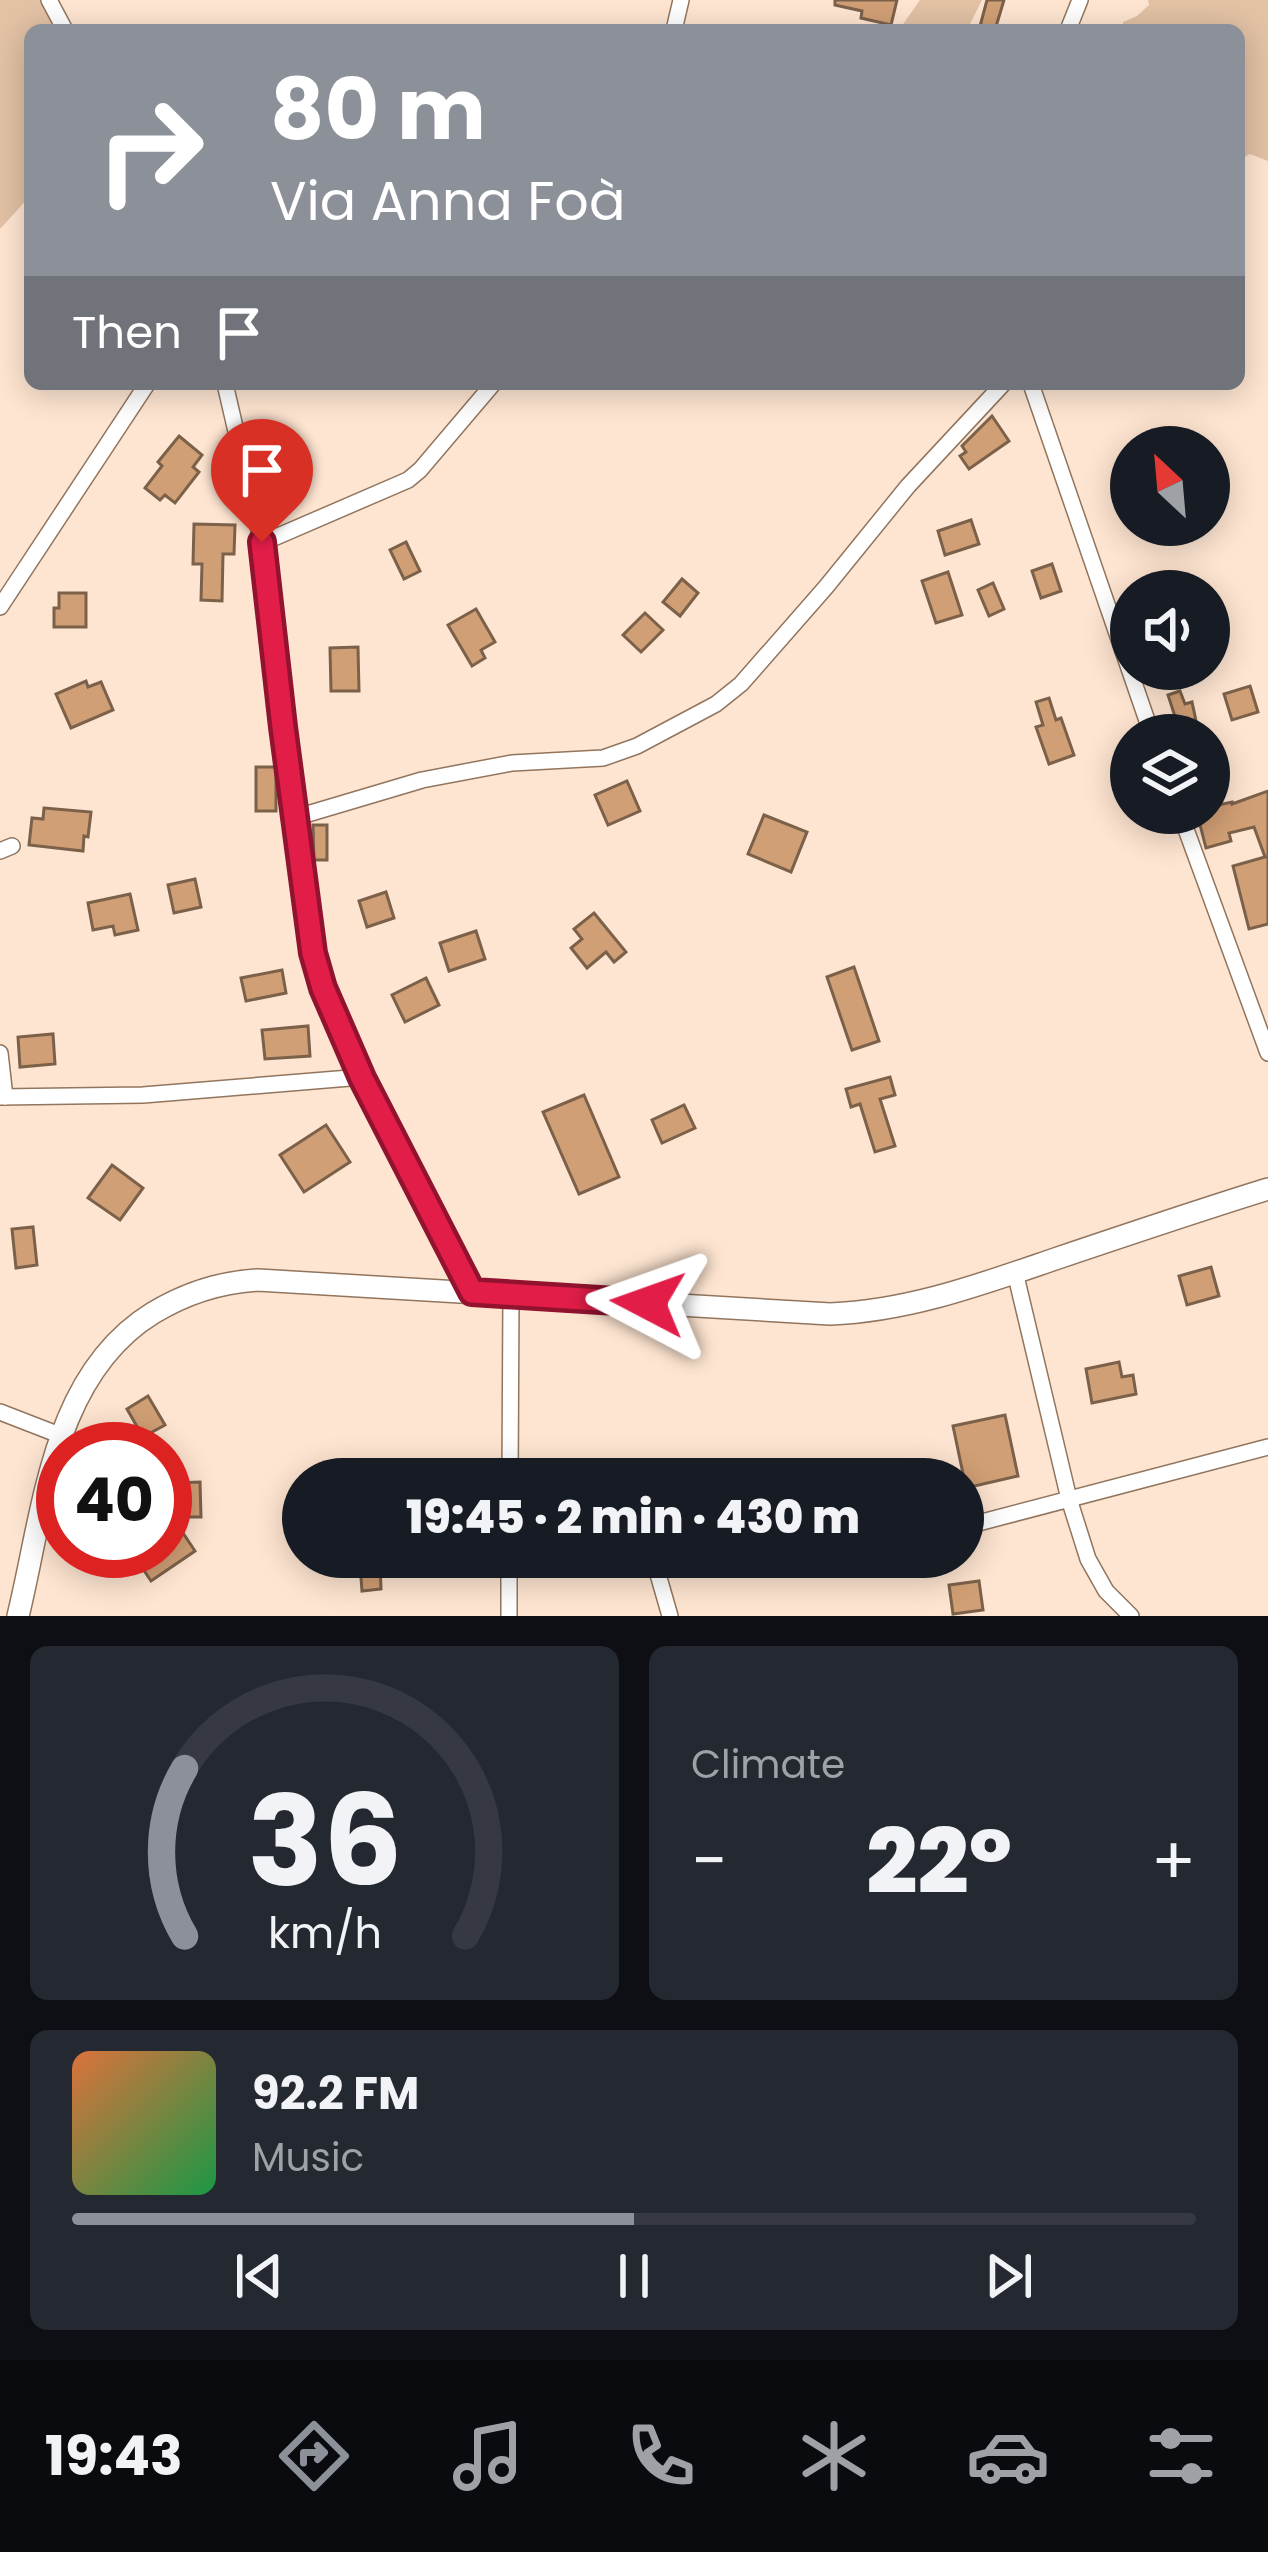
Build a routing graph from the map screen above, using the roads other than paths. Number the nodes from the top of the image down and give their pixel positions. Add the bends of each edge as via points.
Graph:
1 (143, 390) edge
2 (226, 390) edge
3 (488, 390) edge
4 (997, 390) edge
5 (1033, 390) edge
6 (262, 542) junction
7 (0, 607) edge
8 (1145, 714) edge
9 (294, 818) junction
10 (1188, 834) edge
11 (1268, 1053) edge
12 (0, 1054) edge
13 (362, 1078) junction
14 (3, 1097) edge
15 (1268, 1189) edge
16 (1016, 1272) junction
17 (472, 1292) junction
18 (512, 1294) junction
19 (0, 1412) edge
20 (67, 1422) edge
21 (36, 1426) edge
22 (1268, 1447) edge
23 (510, 1458) edge
24 (1069, 1499) junction
25 (984, 1521) edge
26 (36, 1542) edge
27 (509, 1578) edge
28 (659, 1578) edge
29 (18, 1616) edge
30 (509, 1616) edge
31 (670, 1616) edge
32 (1131, 1616) edge

1 - 7 street
2 - 6 street
3 - 6 street via 409,480
4 - 9 street via 716,704 603,758 512,763 422,780
5 - 8 street
6 - 9 street
9 - 13 street via 317,971
10 - 11 street
12 - 14 street
13 - 14 street
13 - 17 street
15 - 16 street
16 - 18 street via 854,1313
16 - 24 street
17 - 18 street
17 - 20 street via 258,1280 219,1285 140,1322 108,1351
18 - 23 street
19 - 21 street
22 - 24 street
24 - 25 street
24 - 32 street via 1094,1573
26 - 29 street
27 - 30 street
28 - 31 street

